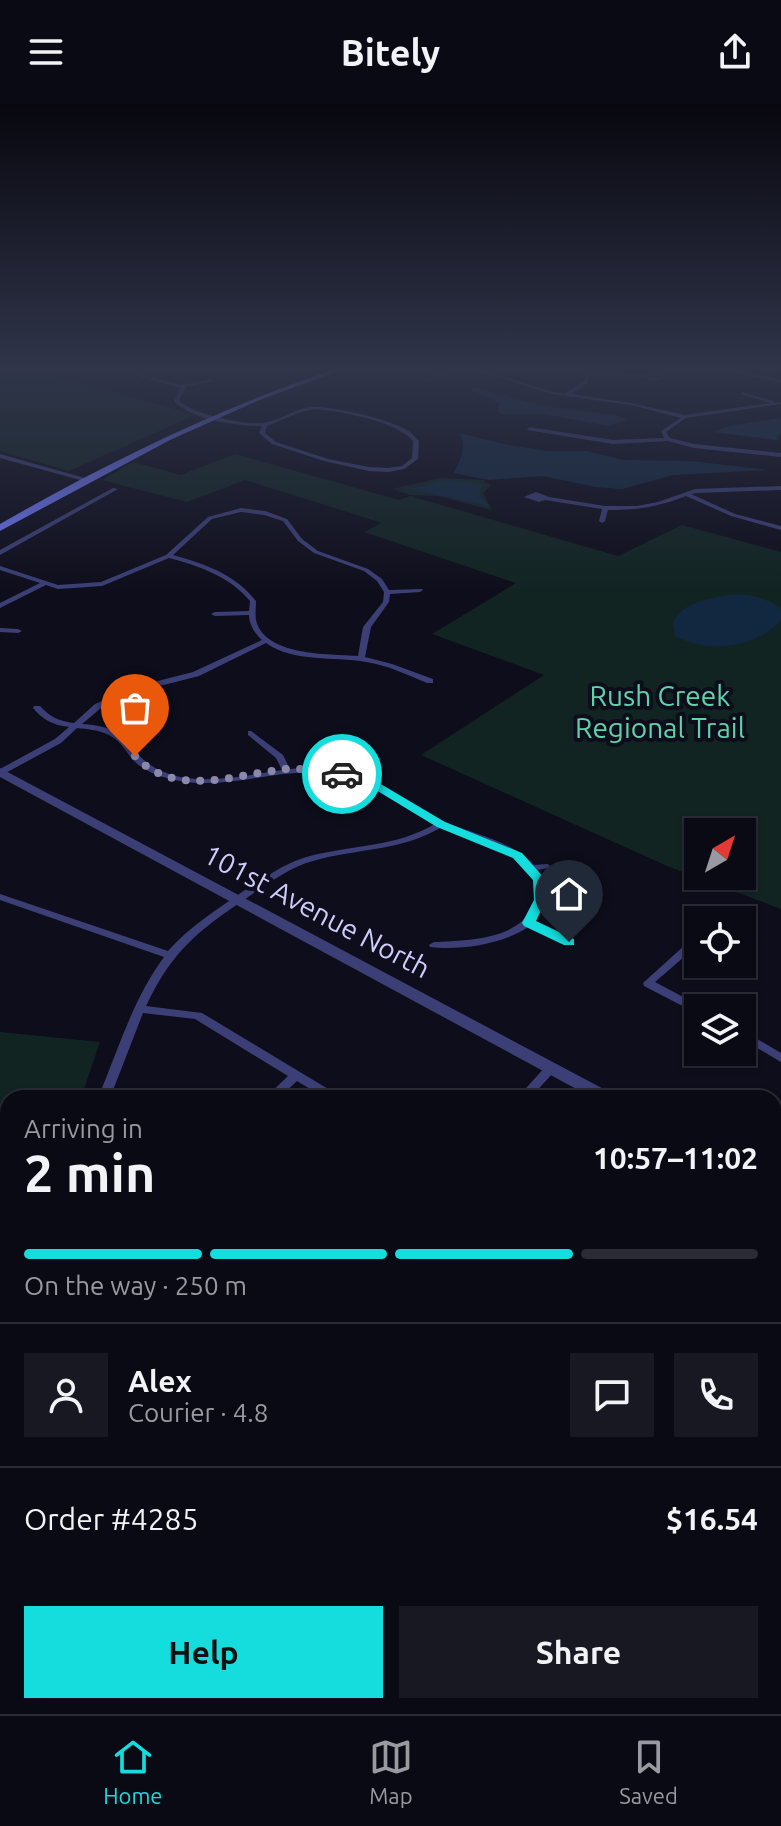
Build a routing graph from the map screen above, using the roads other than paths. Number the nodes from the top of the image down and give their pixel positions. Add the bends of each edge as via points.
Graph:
1 (154, 443) edge
2 (274, 443) edge
3 (416, 443) edge
4 (682, 443) edge
5 (781, 455) edge
6 (0, 456) edge
7 (81, 479) junction
8 (781, 488) edge
9 (115, 489) dead end
10 (686, 494) junction
11 (545, 498) dead end
12 (605, 508) junction
13 (0, 520) edge
14 (602, 521) dead end
15 (0, 528) edge
16 (781, 528) edge
17 (0, 553) edge
18 (168, 556) junction
19 (0, 568) edge
20 (43, 584) junction
21 (420, 590) dead end
22 (387, 592) junction
23 (0, 606) edge
24 (251, 613) junction
25 (215, 614) dead end
26 (0, 630) edge
27 (18, 631) dead end
28 (267, 640) junction
29 (361, 659) junction
30 (430, 681) dead end
31 (37, 708) dead end
32 (75, 726) junction
33 (251, 733) dead end
34 (286, 769) junction
35 (0, 773) edge
36 (441, 824) junction
37 (545, 866) dead end
38 (531, 869) junction
39 (0, 897) edge
40 (237, 900) junction
41 (528, 923) junction
42 (569, 942) dead end
43 (434, 945) dead end
44 (684, 951) edge
45 (170, 955) junction
46 (684, 1002) edge
47 (139, 1009) junction
48 (756, 1043) edge
49 (781, 1058) edge
50 (551, 1068) junction
51 (296, 1075) junction
52 (107, 1090) edge
53 (280, 1090) edge
54 (321, 1090) edge
55 (530, 1090) edge
56 (592, 1090) edge

1 - 7 main road
2 - 3 street via 362,468 391,470 415,459
4 - 5 street
6 - 7 street
7 - 13 main road
7 - 15 main road
8 - 10 street
9 - 17 street
10 - 12 street via 652,506
10 - 16 street
11 - 12 street
12 - 14 street
18 - 20 street via 102,584
18 - 22 street via 210,518 241,510 265,513 285,520 316,552 366,570
18 - 24 street via 232,581 253,601
19 - 20 street
20 - 23 street
21 - 22 street
22 - 29 street via 386,602 367,627
24 - 25 street
24 - 28 street via 257,631
26 - 27 street
28 - 29 street via 298,654
28 - 32 street via 196,674 121,695 87,713
29 - 30 street
31 - 32 street via 54,723
32 - 34 street via 119,736 142,764 177,778 230,779
32 - 35 street
33 - 34 street via 280,757
34 - 36 street via 349,775
35 - 40 street, 101st Avenue North
36 - 38 street via 504,848
36 - 40 street via 395,845 310,859 282,870
37 - 38 street
38 - 41 street via 539,879 540,900
39 - 45 street
40 - 45 street via 200,925
40 - 50 street, 101st Avenue North
41 - 42 street
41 - 43 street via 505,936
44 - 46 street via 648,983
45 - 47 street
47 - 51 street via 198,1016
47 - 52 street
48 - 49 street
50 - 55 street
50 - 56 street, 101st Avenue North
51 - 53 street
51 - 54 street

